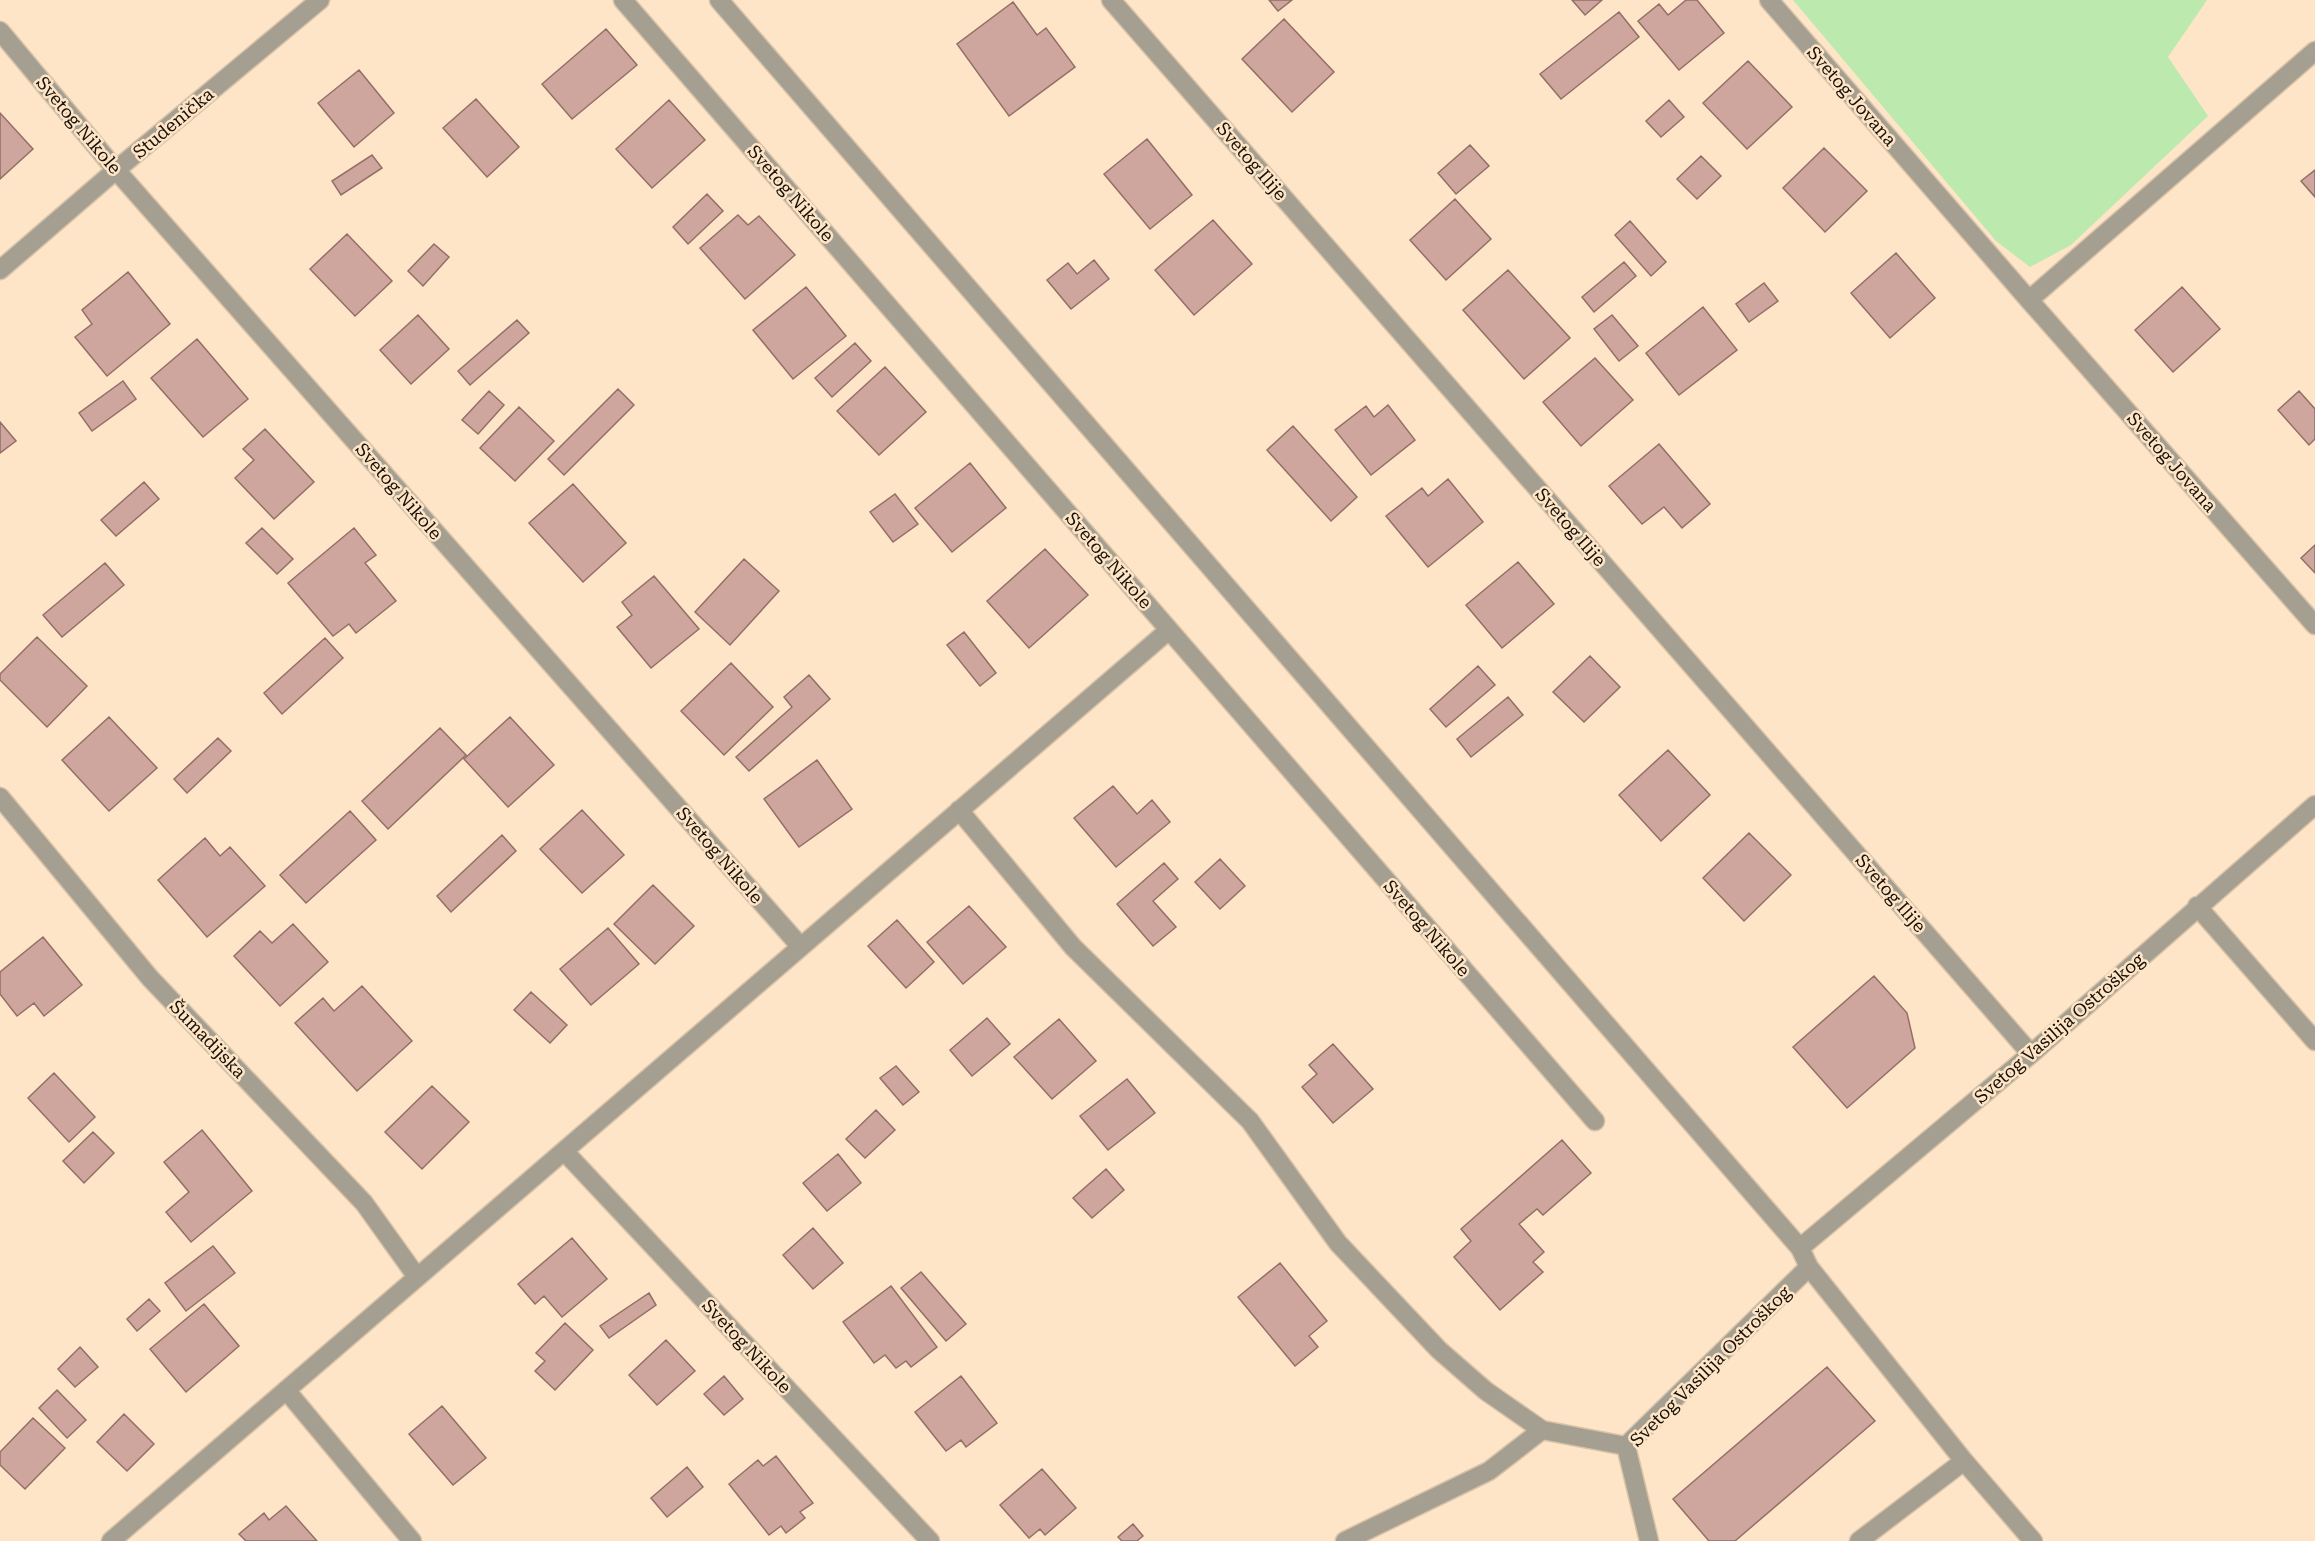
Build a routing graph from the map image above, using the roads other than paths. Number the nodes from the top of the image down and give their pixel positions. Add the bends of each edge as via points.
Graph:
1 (320, 0) edge
2 (623, 0) edge
3 (719, 0) edge
4 (1111, 0) edge
5 (1769, 0) edge
6 (0, 31) edge
7 (2315, 51) edge
8 (116, 170) junction
9 (0, 270) edge
10 (2029, 300) junction
11 (2315, 625) edge
12 (1170, 630) junction
13 (0, 797) edge
14 (2315, 805) edge
15 (959, 810) junction
16 (2198, 906) junction
17 (801, 947) junction
18 (2315, 1041) edge
19 (2031, 1054) junction
20 (1595, 1121) dead end
21 (564, 1151) junction
22 (1800, 1248) junction
23 (1809, 1267) junction
24 (417, 1277) junction
25 (286, 1390) junction
26 (1542, 1430) junction
27 (1626, 1446) junction
28 (1964, 1461) junction
29 (111, 1541) edge
30 (412, 1541) edge
31 (930, 1541) edge
32 (1345, 1541) edge
33 (1649, 1541) edge
34 (1859, 1541) edge
35 (2033, 1541) edge

1 - 8 street, Studenička
2 - 12 street, Svetog Nikole
3 - 22 street
4 - 19 street, Svetog Ilije
5 - 10 street, Svetog Jovana
6 - 8 street, Svetog Nikole
7 - 10 street
8 - 9 street, Studenička
8 - 17 street, Svetog Nikole
10 - 11 street, Svetog Jovana
12 - 15 street
12 - 20 street, Svetog Nikole
13 - 24 street, Šumadijska via 150,978 364,1203
14 - 16 street, Svetog Vasilija Ostroškog
15 - 17 street
15 - 26 street via 1073,947 1250,1121 1338,1243 1369,1276 1439,1350
16 - 18 street
16 - 19 street, Svetog Vasilija Ostroškog
17 - 21 street
19 - 22 street, Svetog Vasilija Ostroškog
21 - 24 street
21 - 31 street, Svetog Nikole
22 - 23 street
23 - 27 street, Svetog Vasilija Ostroškog
23 - 28 street
24 - 25 street
25 - 29 street
25 - 30 street
26 - 27 street
26 - 32 street via 1490,1471
27 - 33 street, Svetog Vasilija Ostroškog
28 - 34 street
28 - 35 street

